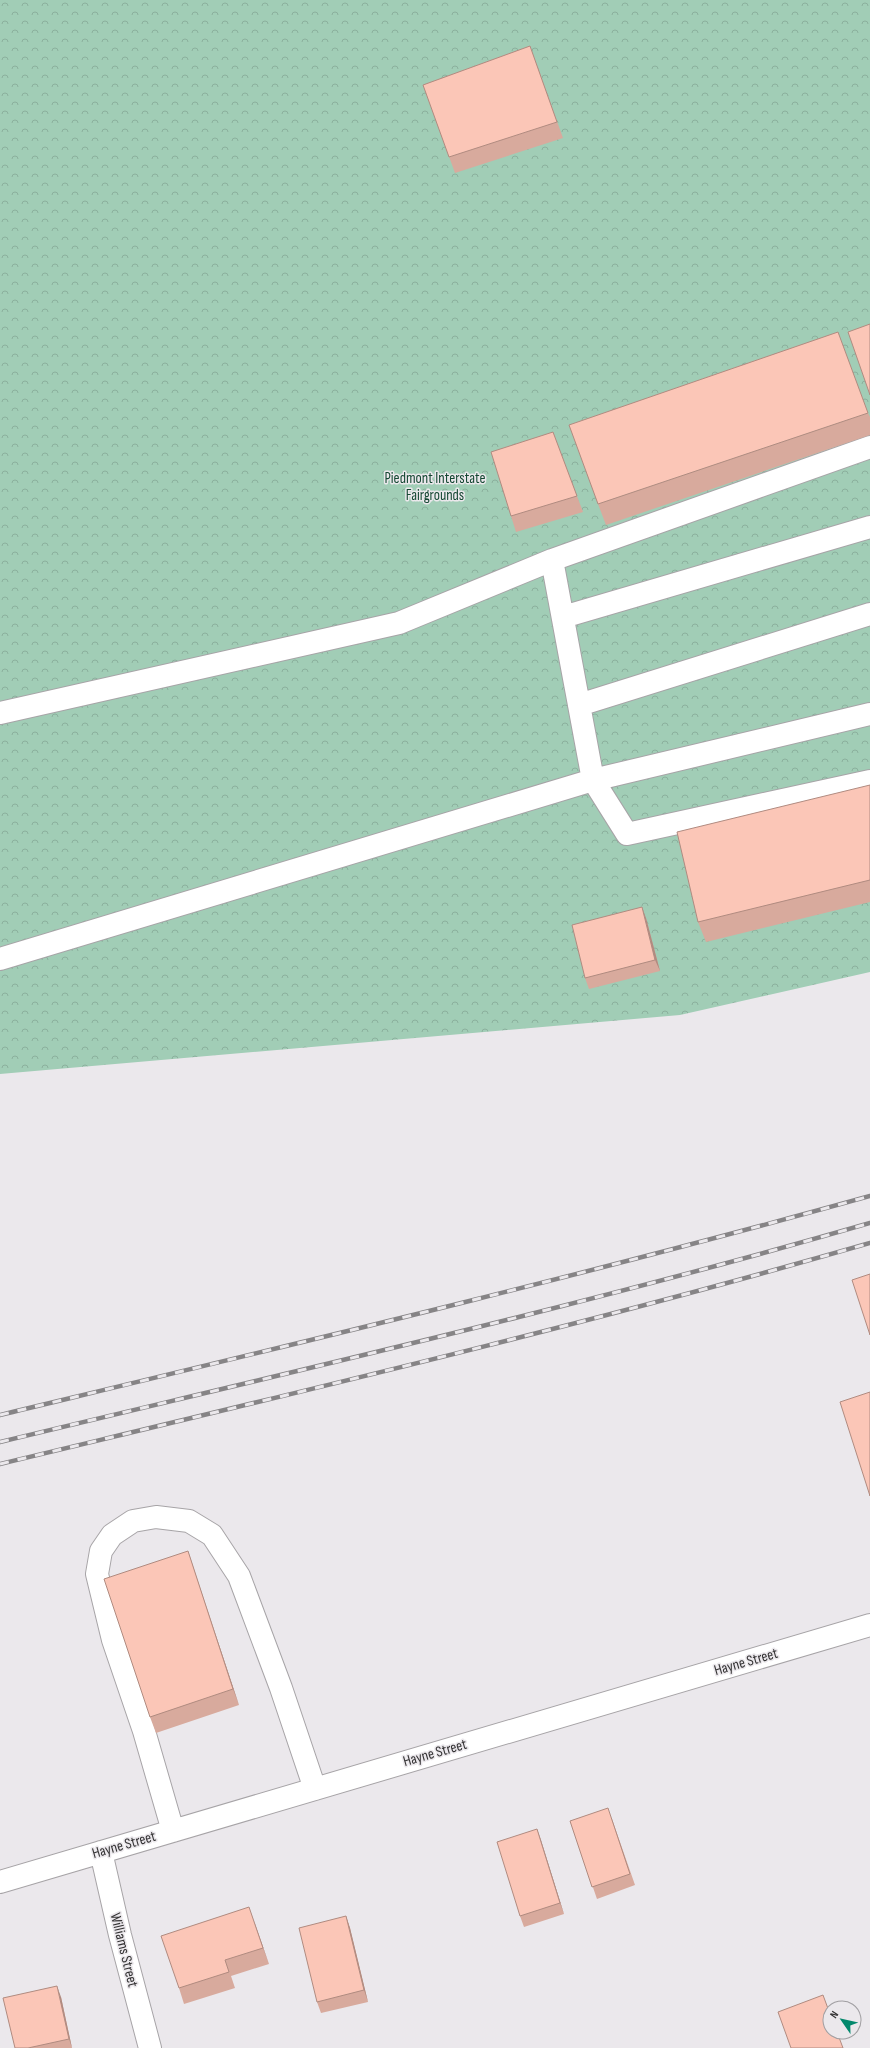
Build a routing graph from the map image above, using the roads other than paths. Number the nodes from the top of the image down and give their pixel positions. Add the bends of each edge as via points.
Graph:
1 (870, 447) edge
2 (870, 527) edge
3 (552, 560) junction
4 (870, 614) edge
5 (563, 617) junction
6 (579, 705) junction
7 (0, 713) edge
8 (870, 714) edge
9 (593, 780) junction
10 (870, 781) edge
11 (0, 959) edge
12 (870, 1625) edge
13 (315, 1788) junction
14 (173, 1831) junction
15 (101, 1852) junction
16 (0, 1882) edge
17 (150, 2048) edge

1 - 3 street
2 - 5 street
3 - 5 street
3 - 7 street via 399,623
4 - 6 street
5 - 6 street
6 - 9 street
8 - 9 street
9 - 10 street via 627,834
9 - 11 street
12 - 13 street, Hayne Street
13 - 14 street, Hayne Street
13 - 14 street via 239,1576 212,1535 189,1521 156,1517 133,1522 112,1535 101,1551 97,1574 113,1640 144,1731
14 - 15 street, Hayne Street
15 - 16 street, Hayne Street
15 - 17 street, Williams Street

